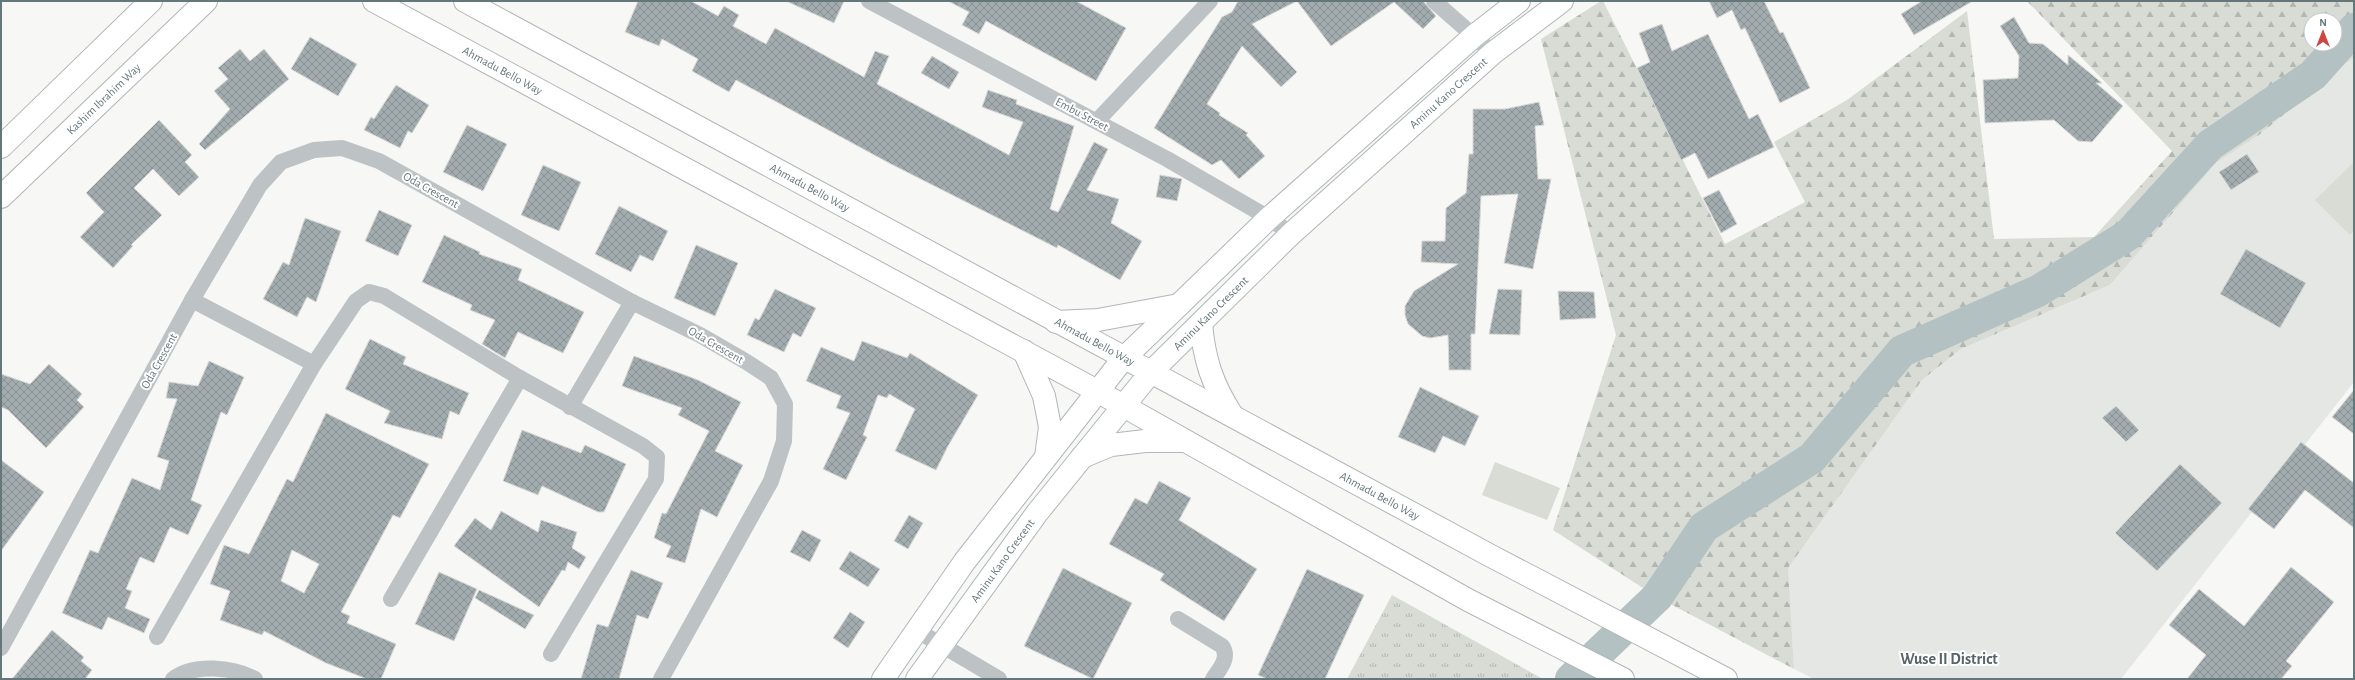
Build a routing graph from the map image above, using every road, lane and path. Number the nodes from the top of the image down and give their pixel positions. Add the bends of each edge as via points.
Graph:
1 (151, 1) edge
2 (206, 1) edge
3 (374, 1) edge
4 (465, 1) edge
5 (869, 1) edge
6 (1210, 1) edge
7 (1434, 1) edge
8 (1519, 1) edge
9 (1562, 1) edge
10 (1474, 36) junction
11 (1493, 53) junction
12 (1097, 122) junction
13 (1, 147) edge
14 (1, 197) edge
15 (1269, 218) junction
16 (1291, 234) junction
17 (192, 300) junction
18 (632, 302) junction
19 (1179, 305) junction
20 (1056, 322) junction
21 (1201, 323) junction
22 (1024, 351) junction
23 (1123, 359) junction
24 (314, 364) junction
25 (1151, 372) junction
26 (520, 378) junction
27 (1097, 391) junction
28 (1123, 406) junction
29 (570, 407) junction
30 (1233, 416) junction
31 (1185, 441) junction
32 (1046, 457) junction
33 (1082, 457) junction
34 (391, 599) dead end
35 (1178, 619) dead end
36 (916, 630) junction
37 (157, 638) dead end
38 (942, 645) junction
39 (1, 648) edge
40 (551, 654) dead end
41 (172, 679) edge
42 (255, 679) edge
43 (661, 679) edge
44 (883, 679) edge
45 (917, 679) edge
46 (999, 679) edge
47 (1213, 679) edge
48 (1623, 679) edge
49 (1726, 679) edge

1 - 13 main road
2 - 14 main road, Kashim Ibrahim Way
3 - 22 main road, Ahmadu Bello Way
4 - 20 main road, Ahmadu Bello Way
5 - 12 street, Embu Street
6 - 12 street
7 - 10 street
8 - 10 main road, Aminu Kano Crescent
9 - 11 main road, Aminu Kano Crescent
10 - 11 street
10 - 15 main road, Aminu Kano Crescent
11 - 16 main road, Aminu Kano Crescent
12 - 15 street, Embu Street
15 - 16 street, Embu Street
15 - 19 main road, Aminu Kano Crescent
16 - 21 main road, Aminu Kano Crescent
17 - 18 street, Oda Crescent via 260,184 281,162 314,150 342,148 379,161
17 - 24 street
17 - 39 street, Oda Crescent
18 - 29 street
18 - 43 street, Oda Crescent via 700,335 771,378 785,404 784,441 771,481
19 - 20 main road via 1098,320
19 - 23 main road, Aminu Kano Crescent
20 - 23 main road, Ahmadu Bello Way
21 - 25 main road, Aminu Kano Crescent
21 - 30 main road via 1203,352 1217,391
22 - 27 main road, Ahmadu Bello Way
22 - 32 main road via 1044,396 1050,427
23 - 25 main road, Ahmadu Bello Way
23 - 27 main road, Aminu Kano Crescent
24 - 26 street via 356,301 370,292 384,296
24 - 37 street
25 - 28 main road, Aminu Kano Crescent
25 - 30 main road, Ahmadu Bello Way
26 - 29 street
26 - 34 street
27 - 28 main road, Ahmadu Bello Way
27 - 32 main road, Aminu Kano Crescent
28 - 31 main road, Ahmadu Bello Way
28 - 33 main road, Aminu Kano Crescent
29 - 40 street via 643,446 657,457 656,479
30 - 49 main road, Ahmadu Bello Way via 1491,556
31 - 33 main road via 1144,441 1111,445
31 - 48 main road, Ahmadu Bello Way via 1468,600
32 - 36 main road, Aminu Kano Crescent via 965,561
33 - 38 main road, Aminu Kano Crescent via 1037,513
35 - 47 street via 1222,646 1226,652 1226,658
36 - 38 street
36 - 44 main road, Aminu Kano Crescent
38 - 45 main road, Aminu Kano Crescent
38 - 46 street
41 - 42 street via 205,668 242,672

